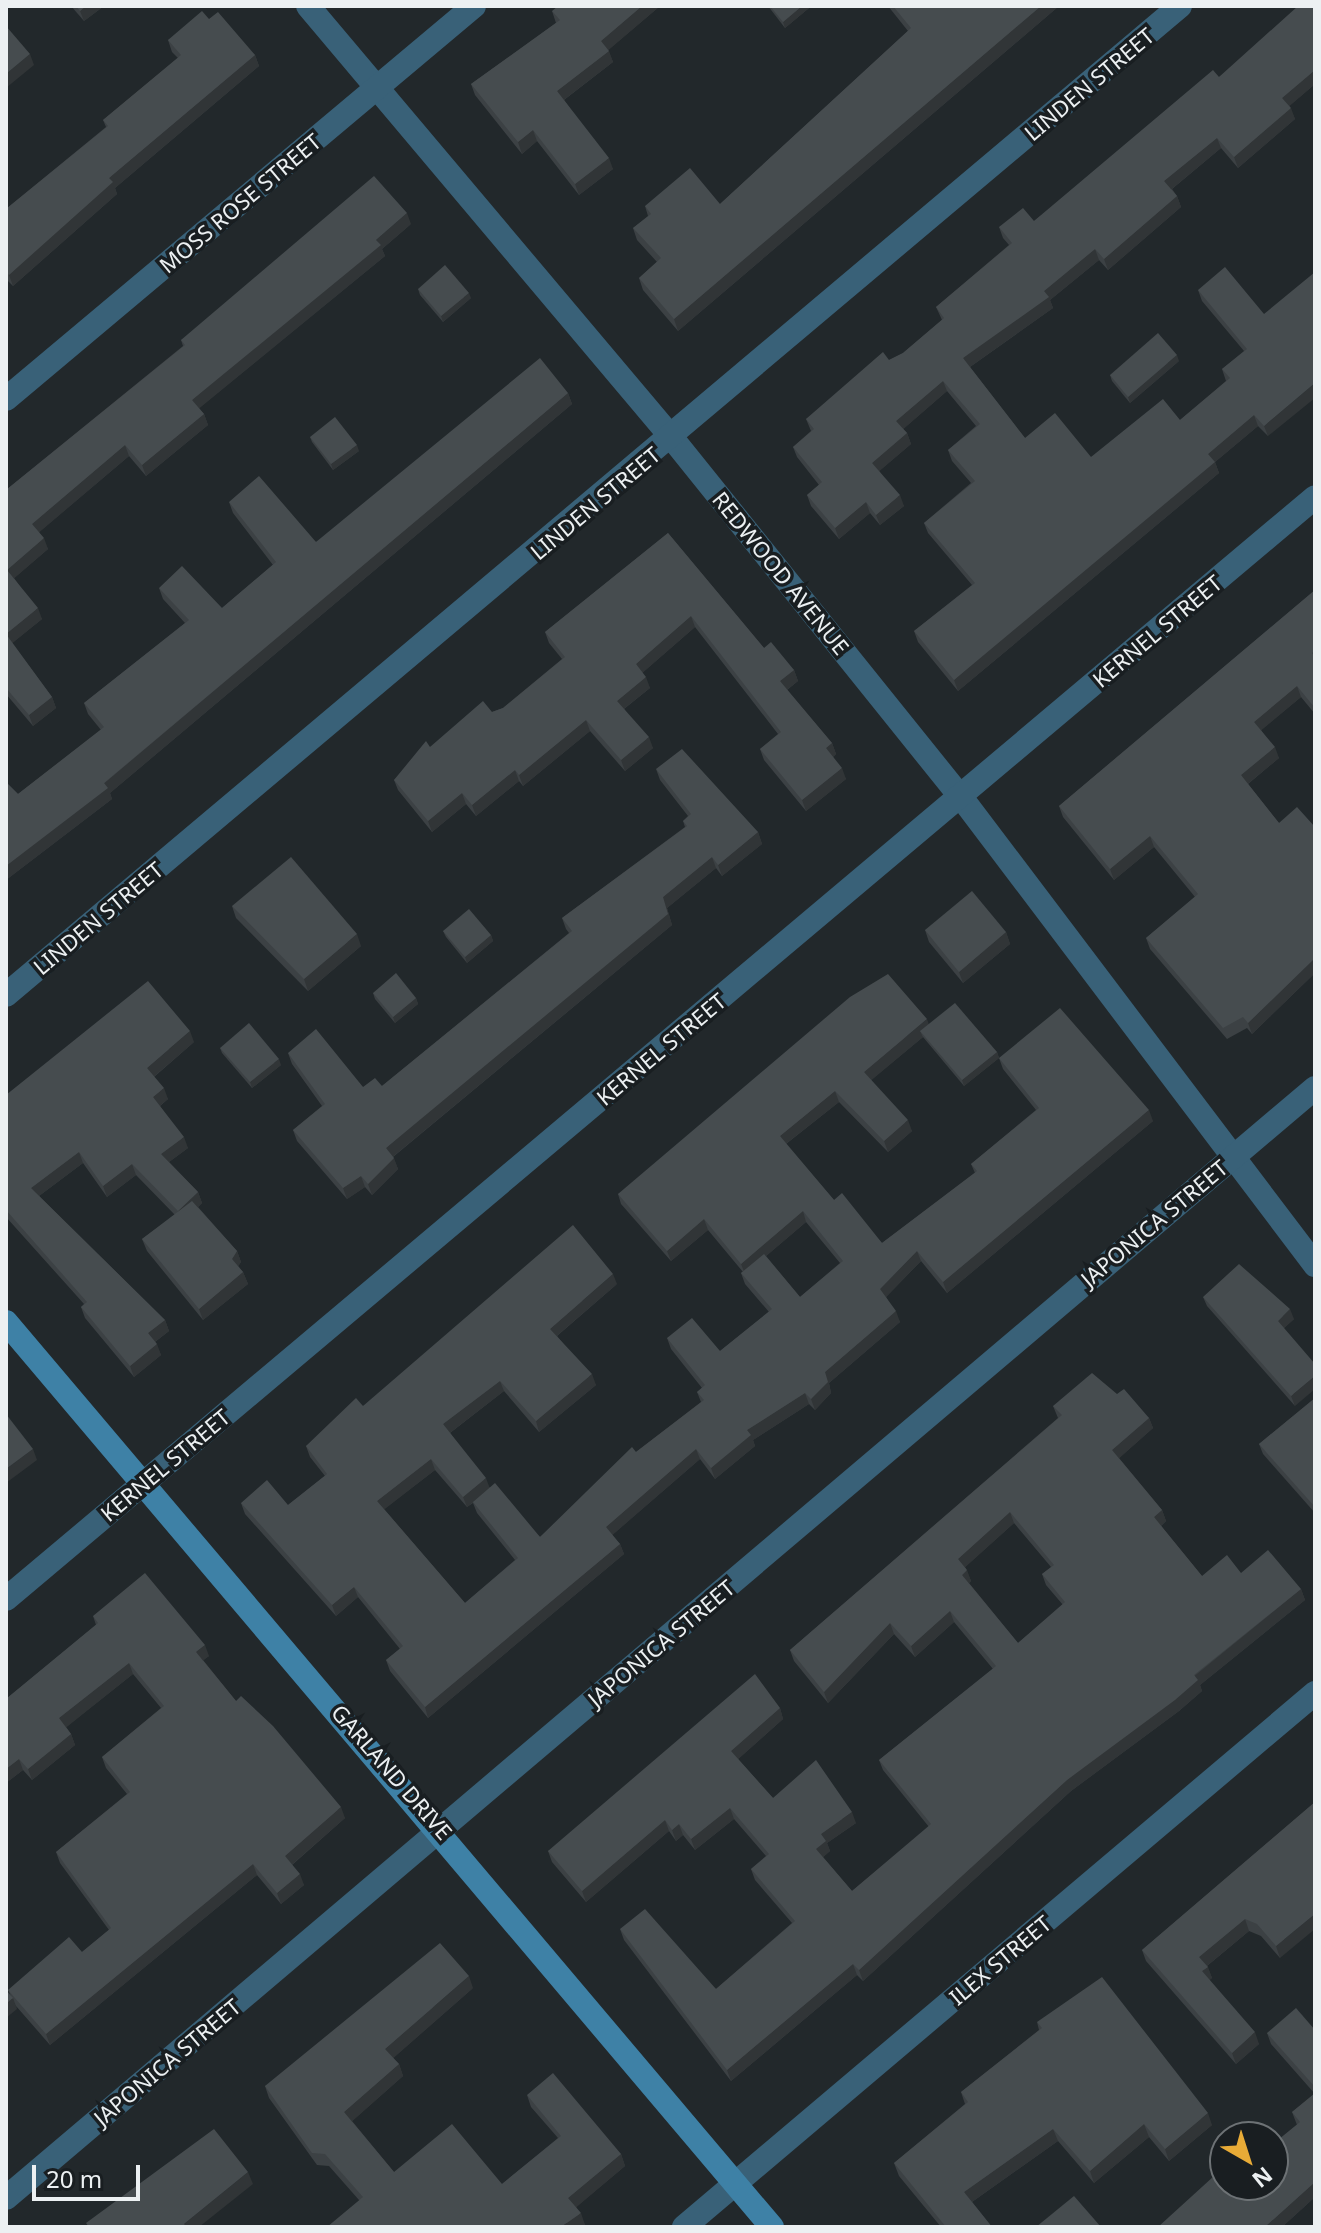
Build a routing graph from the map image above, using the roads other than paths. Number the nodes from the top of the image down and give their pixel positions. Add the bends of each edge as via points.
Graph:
1 (308, 6) edge
2 (474, 6) edge
3 (1180, 6) edge
4 (377, 87) junction
5 (6, 399) edge
6 (672, 438) junction
7 (1315, 497) edge
8 (961, 797) junction
9 (6, 995) edge
10 (1315, 1088) edge
11 (1230, 1159) junction
12 (1315, 1265) edge
13 (6, 1322) edge
14 (141, 1485) junction
15 (6, 1599) edge
16 (1315, 1693) edge
17 (442, 1829) junction
18 (736, 2183) junction
19 (6, 2198) edge
20 (684, 2227) edge
21 (772, 2227) edge

1 - 4 street, REDWOOD AVENUE
2 - 4 street, MOSS ROSE STREET
3 - 6 street, LINDEN STREET
4 - 5 street, MOSS ROSE STREET
4 - 6 street, REDWOOD AVENUE
6 - 8 street, REDWOOD AVENUE
6 - 9 street, LINDEN STREET
7 - 8 street, KERNEL STREET
8 - 11 street, REDWOOD AVENUE
8 - 14 street, KERNEL STREET
10 - 11 street, JAPONICA STREET
11 - 12 street, REDWOOD AVENUE
11 - 17 street, JAPONICA STREET
13 - 14 main road, GARLAND DRIVE
14 - 15 street, KERNEL STREET
14 - 17 main road, GARLAND DRIVE
16 - 18 street, ILEX STREET
17 - 18 main road, GARLAND DRIVE
17 - 19 street, JAPONICA STREET
18 - 20 street, ILEX STREET
18 - 21 main road, GARLAND DRIVE

